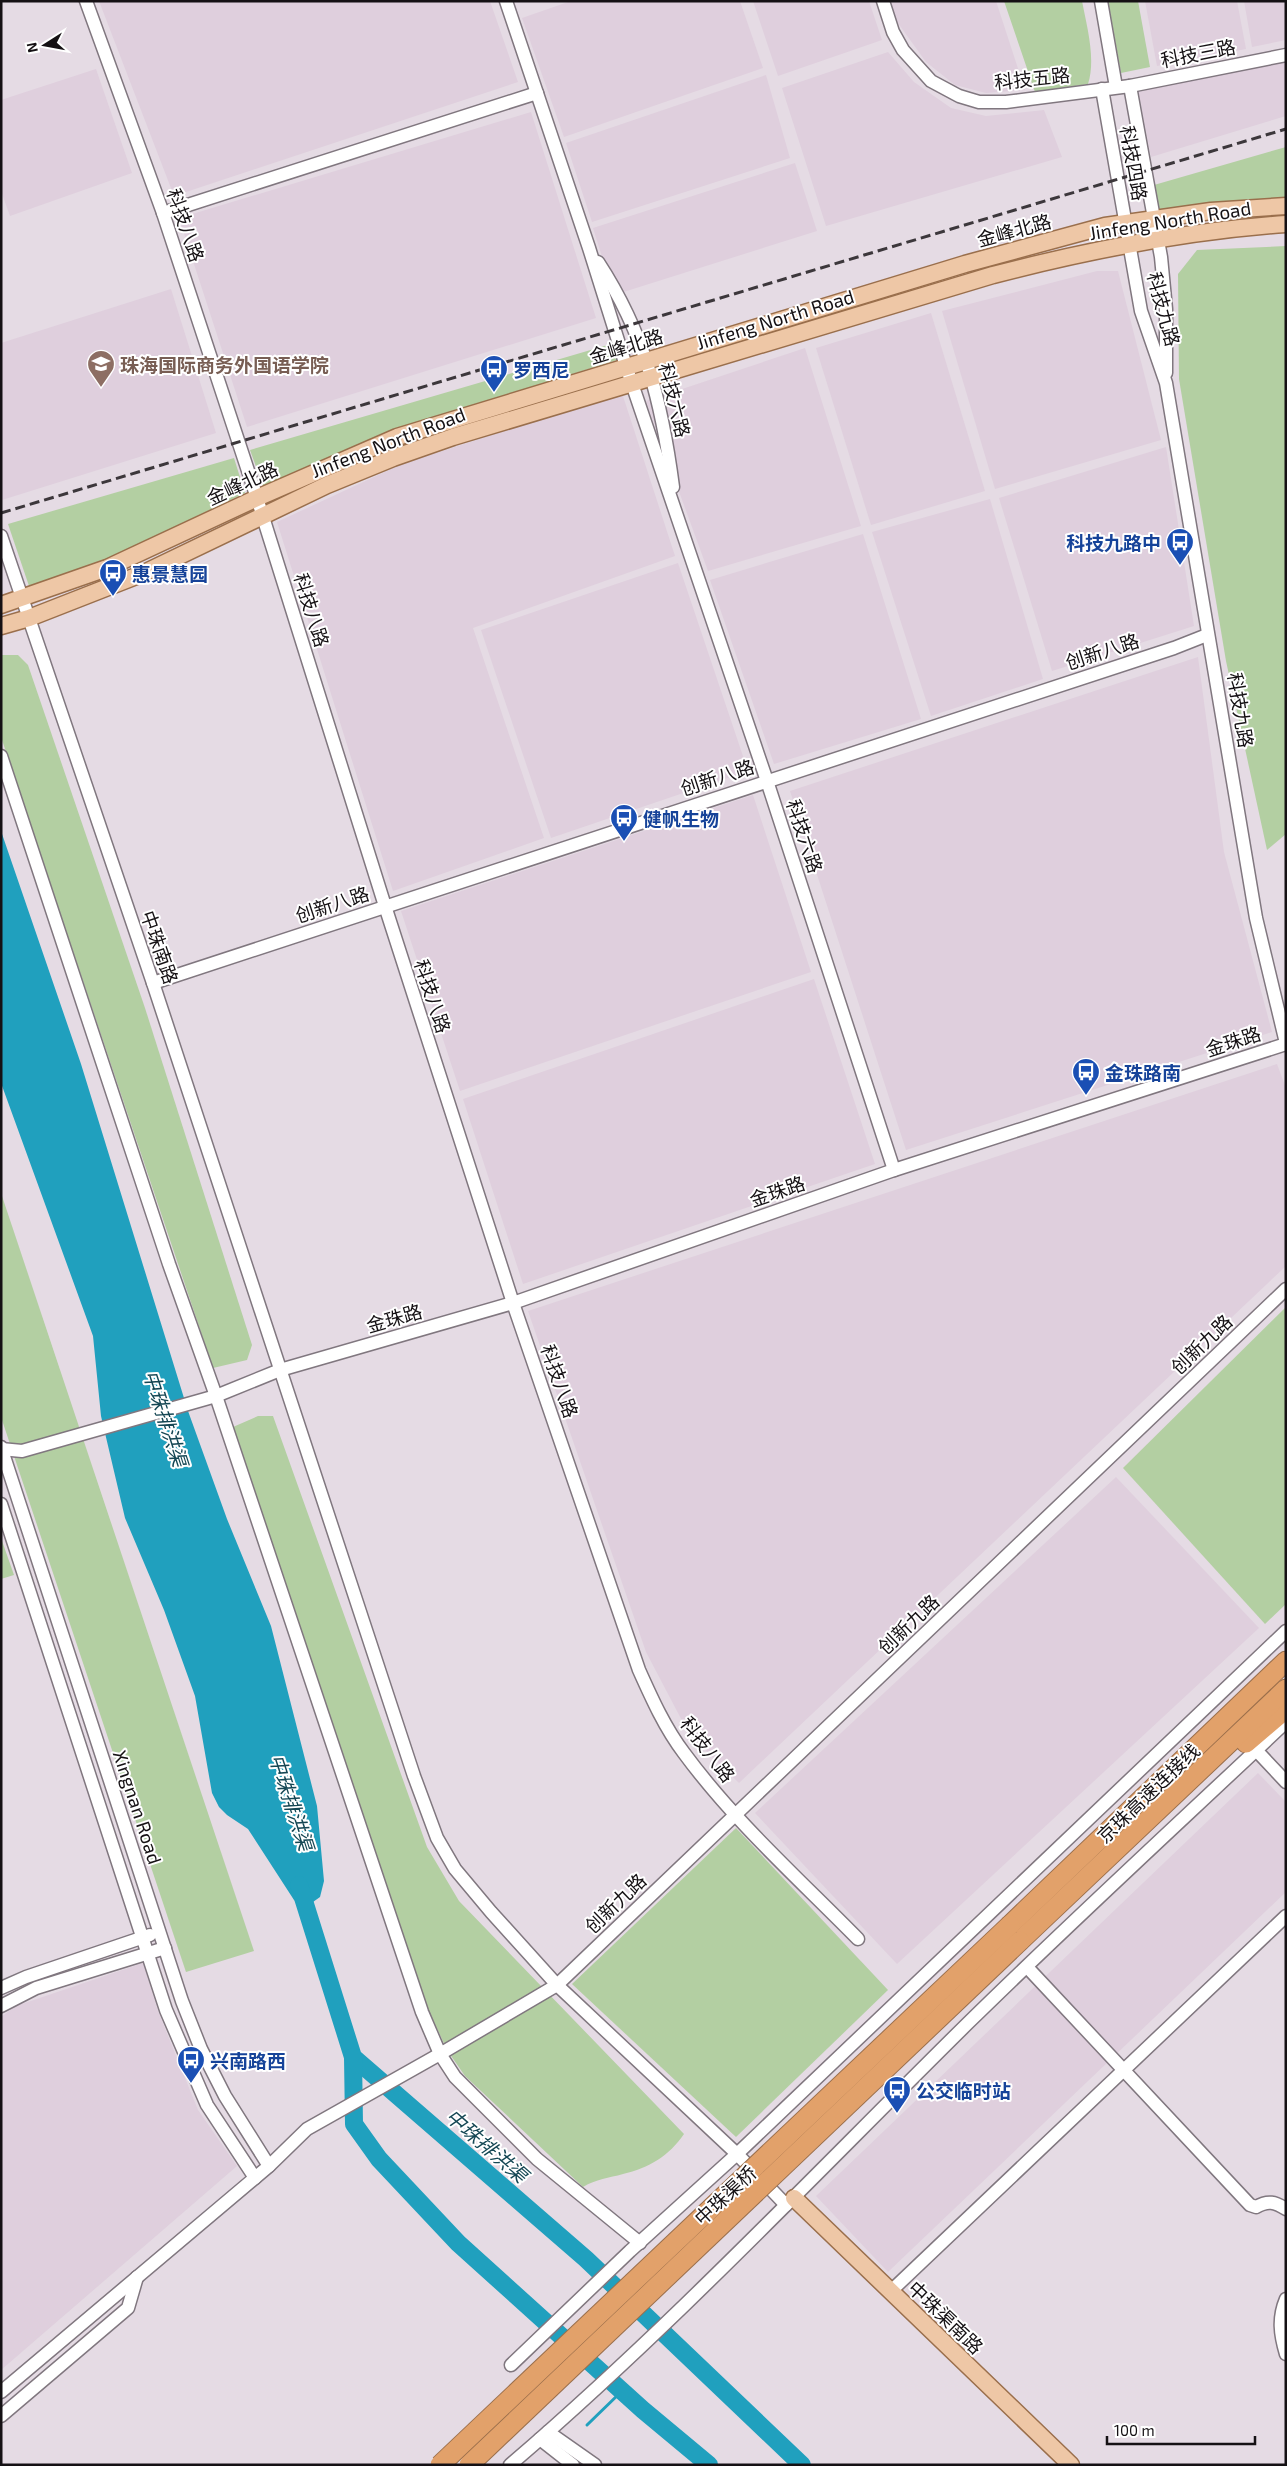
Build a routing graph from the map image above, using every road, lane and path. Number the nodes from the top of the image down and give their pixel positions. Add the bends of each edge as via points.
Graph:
1 (86, 1) edge
2 (506, 1) edge
3 (883, 1) edge
4 (1101, 1) edge
5 (1286, 55) edge
6 (1130, 86) junction
7 (1116, 87) junction
8 (1102, 89) junction
9 (537, 93) junction
10 (1286, 206) edge
11 (163, 213) junction
12 (1154, 218) junction
13 (1125, 222) junction
14 (1286, 224) edge
15 (1157, 240) junction
16 (1129, 244) junction
17 (589, 248) junction
18 (646, 360) junction
19 (626, 366) junction
20 (652, 376) junction
21 (632, 382) junction
22 (1166, 383) junction
23 (257, 498) junction
24 (676, 514) junction
25 (263, 517) junction
26 (1, 536) edge
27 (22, 599) junction
28 (1, 605) edge
29 (29, 618) junction
30 (1, 626) edge
31 (1207, 635) junction
32 (1, 756) edge
33 (767, 780) junction
34 (384, 906) junction
35 (153, 983) junction
36 (1286, 1044) edge
37 (894, 1170) junction
38 (1286, 1289) edge
39 (513, 1303) junction
40 (280, 1370) junction
41 (216, 1396) junction
42 (1, 1448) edge
43 (22, 1451) junction
44 (4, 1467) edge
45 (1, 1504) edge
46 (1286, 1631) edge
47 (1286, 1661) edge
48 (1286, 1689) edge
49 (1286, 1709) edge
50 (1286, 1722) edge
51 (1256, 1750) junction
52 (1198, 1772) junction
53 (1286, 1782) edge
54 (736, 1814) junction
55 (1286, 1916) edge
56 (1010, 1925) joint
57 (159, 1932) junction
58 (142, 1938) junction
59 (858, 1939) dead end
60 (1020, 1941) joint
61 (165, 1948) junction
62 (148, 1954) junction
63 (1027, 1967) junction
64 (556, 1985) junction
65 (1, 1988) edge
66 (1, 2006) edge
67 (440, 2054) junction
68 (1125, 2071) junction
69 (737, 2154) junction
70 (269, 2166) junction
71 (255, 2178) junction
72 (790, 2201) junction
73 (1286, 2209) edge
74 (635, 2247) junction
75 (137, 2277) junction
76 (891, 2291) junction
77 (1286, 2299) edge
78 (1286, 2354) edge
79 (511, 2365) dead end
80 (1, 2392) edge
81 (1, 2416) edge
82 (544, 2435) junction
83 (440, 2465) edge
84 (469, 2465) edge
85 (510, 2465) edge
86 (573, 2465) edge
87 (594, 2465) edge
88 (1056, 2465) edge
89 (1071, 2465) edge

1 - 11 street, 科技八路
2 - 9 street, 科技六路
3 - 8 street, 科技五路 via 893,32 904,50 930,81 959,96 979,102 1006,102
4 - 7 street
5 - 6 street, 科技三路
6 - 7 street, 科技三路
6 - 12 street, 科技四路
7 - 8 street, 科技五路
8 - 13 street, 科技四路
9 - 11 street
9 - 17 street, 科技六路
10 - 12 main road, 金峰北路
11 - 23 street, 科技八路
12 - 13 main road, 金峰北路
12 - 15 street, 科技四路
13 - 16 street, 科技四路
13 - 18 main road, 金峰北路 via 965,264
14 - 15 main road, Jinfeng North Road
15 - 16 main road, Jinfeng North Road
15 - 22 street, 科技九路 via 1166,309
16 - 20 main road, Jinfeng North Road via 1065,256 993,275
16 - 22 street, 科技九路 via 1141,311
17 - 18 street, 科技六路 via 616,290
17 - 19 street, 科技六路
18 - 19 main road, 金峰北路
18 - 20 street, 科技六路
19 - 21 street, 科技六路
19 - 23 main road, 金峰北路 via 397,436
20 - 21 main road, Jinfeng North Road
20 - 24 street, 科技六路 via 665,428
21 - 24 street, 科技六路
21 - 25 main road, Jinfeng North Road via 393,458 327,485
22 - 31 street, 科技九路
23 - 25 street, 科技八路
23 - 27 main road, 金峰北路 via 107,568
24 - 33 street, 科技六路
25 - 29 main road via 144,573
25 - 34 street, 科技八路
26 - 27 street, 中珠南路
27 - 28 main road, 金峰北路
27 - 29 street, 中珠南路
29 - 30 main road
29 - 35 street, 中珠南路
31 - 33 street, 创新八路
31 - 36 street, 科技九路 via 1214,660 1256,918
32 - 41 street via 169,1264
33 - 34 street, 创新八路
33 - 37 street, 科技六路
34 - 35 street, 创新八路
34 - 39 street, 科技八路
35 - 40 street, 中珠南路
36 - 37 street, 金珠路
37 - 39 street, 金珠路
38 - 54 street, 创新九路
39 - 40 street, 金珠路
39 - 54 street, 科技八路 via 639,1670 660,1715 684,1753
40 - 41 street, 金珠路
40 - 64 street, 中珠南路 via 437,1838 455,1870
41 - 43 street, 金珠路
41 - 67 street via 419,2003
42 - 43 street
42 - 44 street, Xingnan Road
43 - 44 street
44 - 57 street, Xingnan Road
45 - 58 street, Xingnan Road
46 - 69 street
47 - 56 highway, 京珠高速连接线
48 - 52 highway, 京珠高速连接线
49 - 52 highway via 1246,1743
50 - 51 street
51 - 53 street
51 - 63 street
52 - 60 highway, 京珠高速连接线
54 - 59 street, 科技八路
54 - 64 street, 创新九路
55 - 68 street
56 - 83 highway, 中珠渠桥, bridge
57 - 58 street
57 - 61 street, Xingnan Road
58 - 62 street, Xingnan Road
58 - 65 street
60 - 84 highway, 中珠渠桥, bridge
61 - 62 street
61 - 70 street, Xingnan Road via 182,2001 209,2065
62 - 66 street via 36,1988
62 - 71 street, Xingnan Road via 172,2026 207,2105
63 - 68 street
63 - 72 street
64 - 67 street, 创新九路
64 - 69 street, 中珠南路
67 - 70 street, 创新九路 via 307,2128
67 - 74 street via 455,2077 536,2159
68 - 73 street via 1250,2205 1277,2203
68 - 76 street
69 - 72 street, 中珠南路
69 - 74 street
70 - 71 street, 创新九路
71 - 75 street, 创新九路
72 - 76 main road, 中珠渠南路
72 - 82 street
72 - 88 main road, 中珠渠南路
74 - 79 street
75 - 80 street, 创新九路
75 - 81 street via 128,2308
76 - 89 main road, 中珠渠南路
77 - 78 street via 1280,2314
82 - 85 street
82 - 86 street
82 - 87 street

